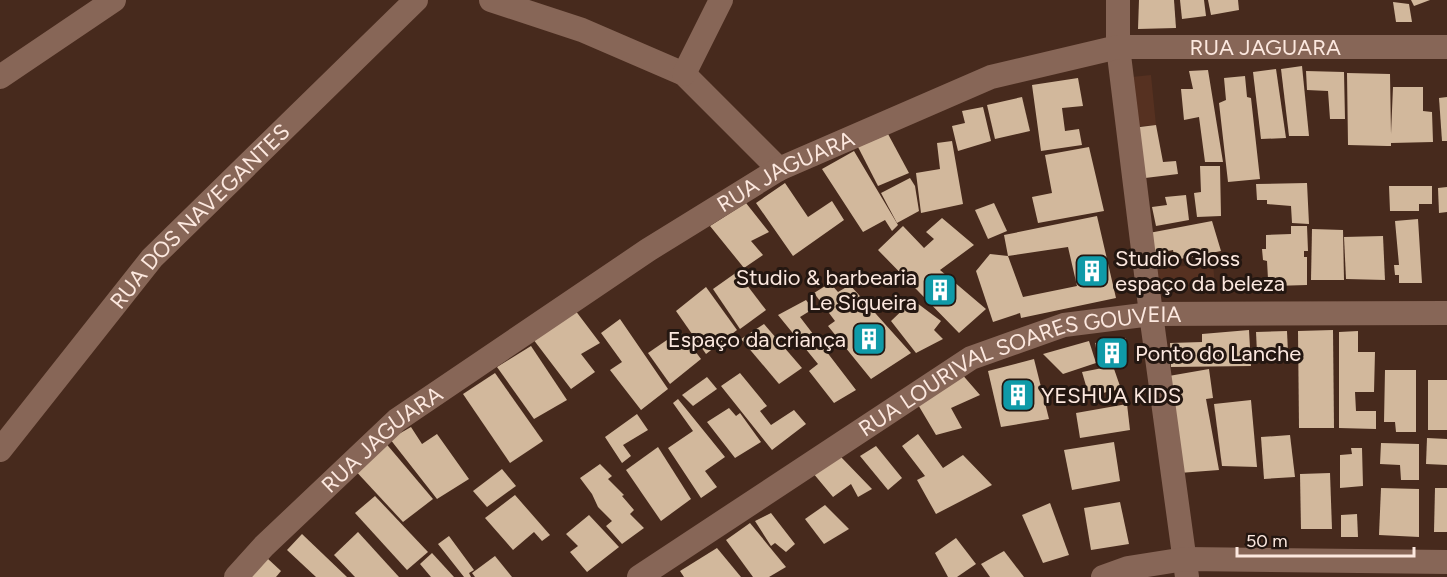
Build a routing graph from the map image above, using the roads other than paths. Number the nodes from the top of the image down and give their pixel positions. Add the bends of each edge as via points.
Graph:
1 (114, 0) edge
2 (416, 0) edge
3 (491, 0) edge
4 (721, 0) edge
5 (1119, 0) edge
6 (1118, 47) junction
7 (1447, 47) edge
8 (684, 74) junction
9 (0, 77) edge
10 (779, 169) junction
11 (1447, 313) edge
12 (1151, 314) junction
13 (0, 450) edge
14 (1447, 562) edge
15 (1186, 568) edge
16 (236, 577) edge
17 (639, 577) edge
18 (1103, 577) edge

1 - 9 street
2 - 13 street, RUA DOS NAVEGANTES via 152,258
3 - 8 street via 582,30
4 - 8 street
5 - 6 street
6 - 7 street, RUA JAGUARA
6 - 10 street, RUA JAGUARA via 991,77
6 - 12 street
8 - 10 street
10 - 16 street, RUA JAGUARA via 648,250 397,420
11 - 12 street, RUA LOURIVAL SOARES GOUVEIA
12 - 15 street
12 - 17 street, RUA LOURIVAL SOARES GOUVEIA via 1064,325 971,358
14 - 15 street
15 - 18 street via 1128,568

